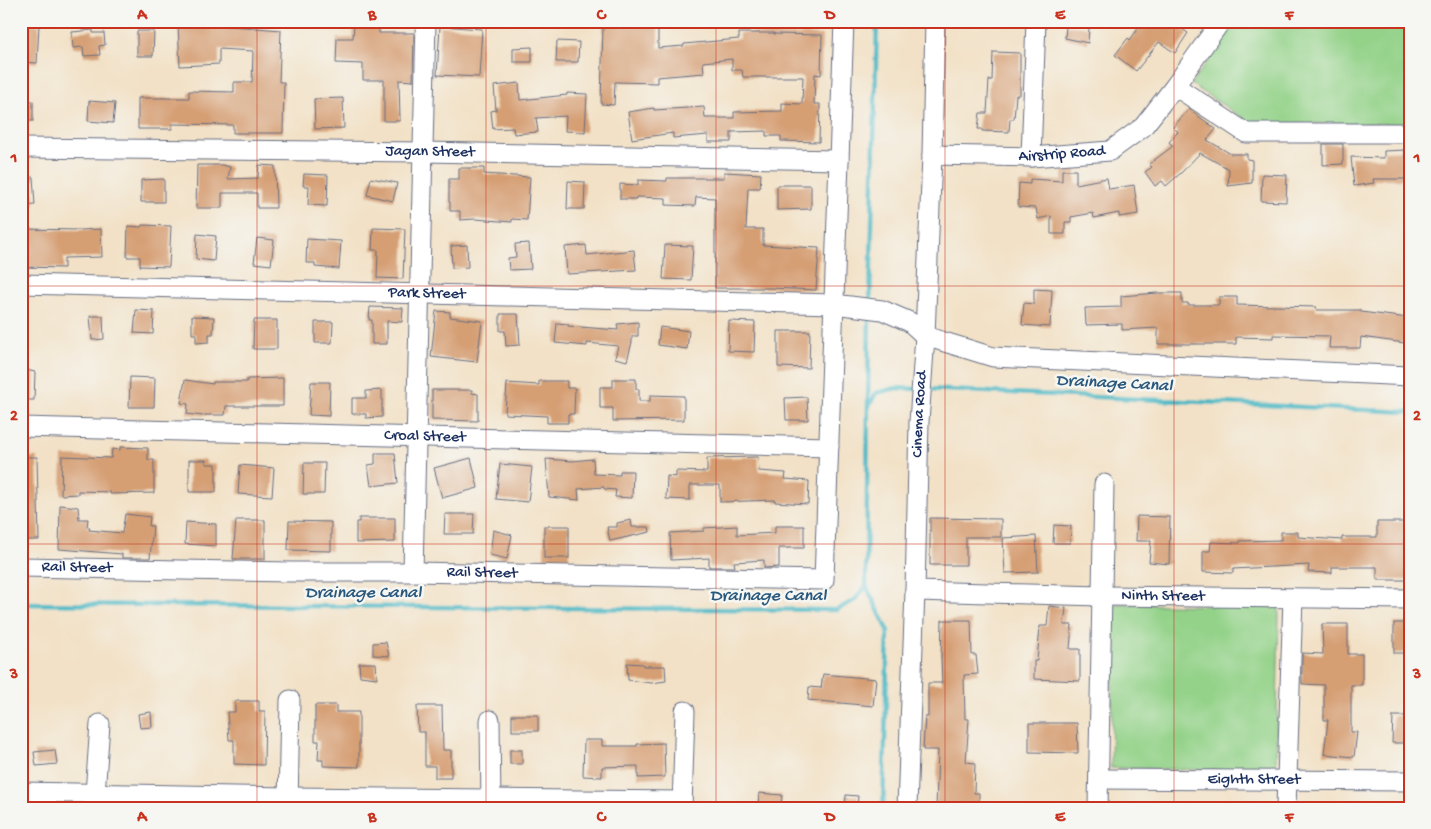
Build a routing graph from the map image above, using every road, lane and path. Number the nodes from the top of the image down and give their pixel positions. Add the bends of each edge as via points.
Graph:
1 (426, 21) edge
2 (844, 21) edge
3 (935, 21) edge
4 (1036, 21) edge
5 (1222, 21) edge
6 (1175, 86) junction
7 (1410, 134) edge
8 (21, 148) edge
9 (423, 152) junction
10 (932, 155) junction
11 (1031, 157) junction
12 (839, 160) junction
13 (21, 284) edge
14 (419, 293) junction
15 (834, 304) junction
16 (925, 336) junction
17 (1410, 376) edge
18 (21, 427) edge
19 (416, 436) junction
20 (829, 448) junction
21 (1104, 484) dead end
22 (21, 567) edge
23 (413, 572) junction
24 (915, 591) junction
25 (1101, 596) junction
26 (1293, 598) junction
27 (1410, 599) edge
28 (290, 700) dead end
29 (685, 712) dead end
30 (490, 720) dead end
31 (100, 724) dead end
32 (1099, 779) junction
33 (1287, 780) junction
34 (1410, 781) edge
35 (21, 792) edge
36 (94, 800) edge
37 (288, 802) edge
38 (491, 803) edge
39 (682, 804) edge
40 (906, 808) edge
41 (1098, 808) edge
42 (1286, 808) edge

1 - 9 street
2 - 12 street
3 - 10 street, Cinema Road
4 - 11 street
5 - 6 street, Airstrip Road
6 - 7 street via 1246,133
6 - 11 street, Airstrip Road via 1143,127 1110,151
8 - 9 street, Jagan Street
9 - 12 street, Jagan Street
9 - 14 street
10 - 11 street, Airstrip Road
10 - 16 street, Cinema Road
12 - 15 street
13 - 14 street, Park Street
14 - 15 street, Park Street
14 - 19 street
15 - 16 street, Park Street via 882,310 910,322
15 - 20 street
16 - 17 street via 993,357
16 - 24 street, Cinema Road via 919,422
18 - 19 street, Croal Street
19 - 20 street, Croal Street
19 - 23 street
20 - 23 street, Rail Street via 824,580
21 - 25 street
22 - 23 street, Rail Street
24 - 25 street, Ninth Street
24 - 40 street, Cinema Road
25 - 26 street, Ninth Street
25 - 32 street
26 - 27 street, Ninth Street
26 - 33 street
28 - 37 street
29 - 39 street
30 - 38 street
31 - 36 street
32 - 33 street, Eighth Street
32 - 41 street
33 - 34 street, Eighth Street
33 - 42 street
35 - 36 street
36 - 37 street
37 - 38 street
38 - 39 street

